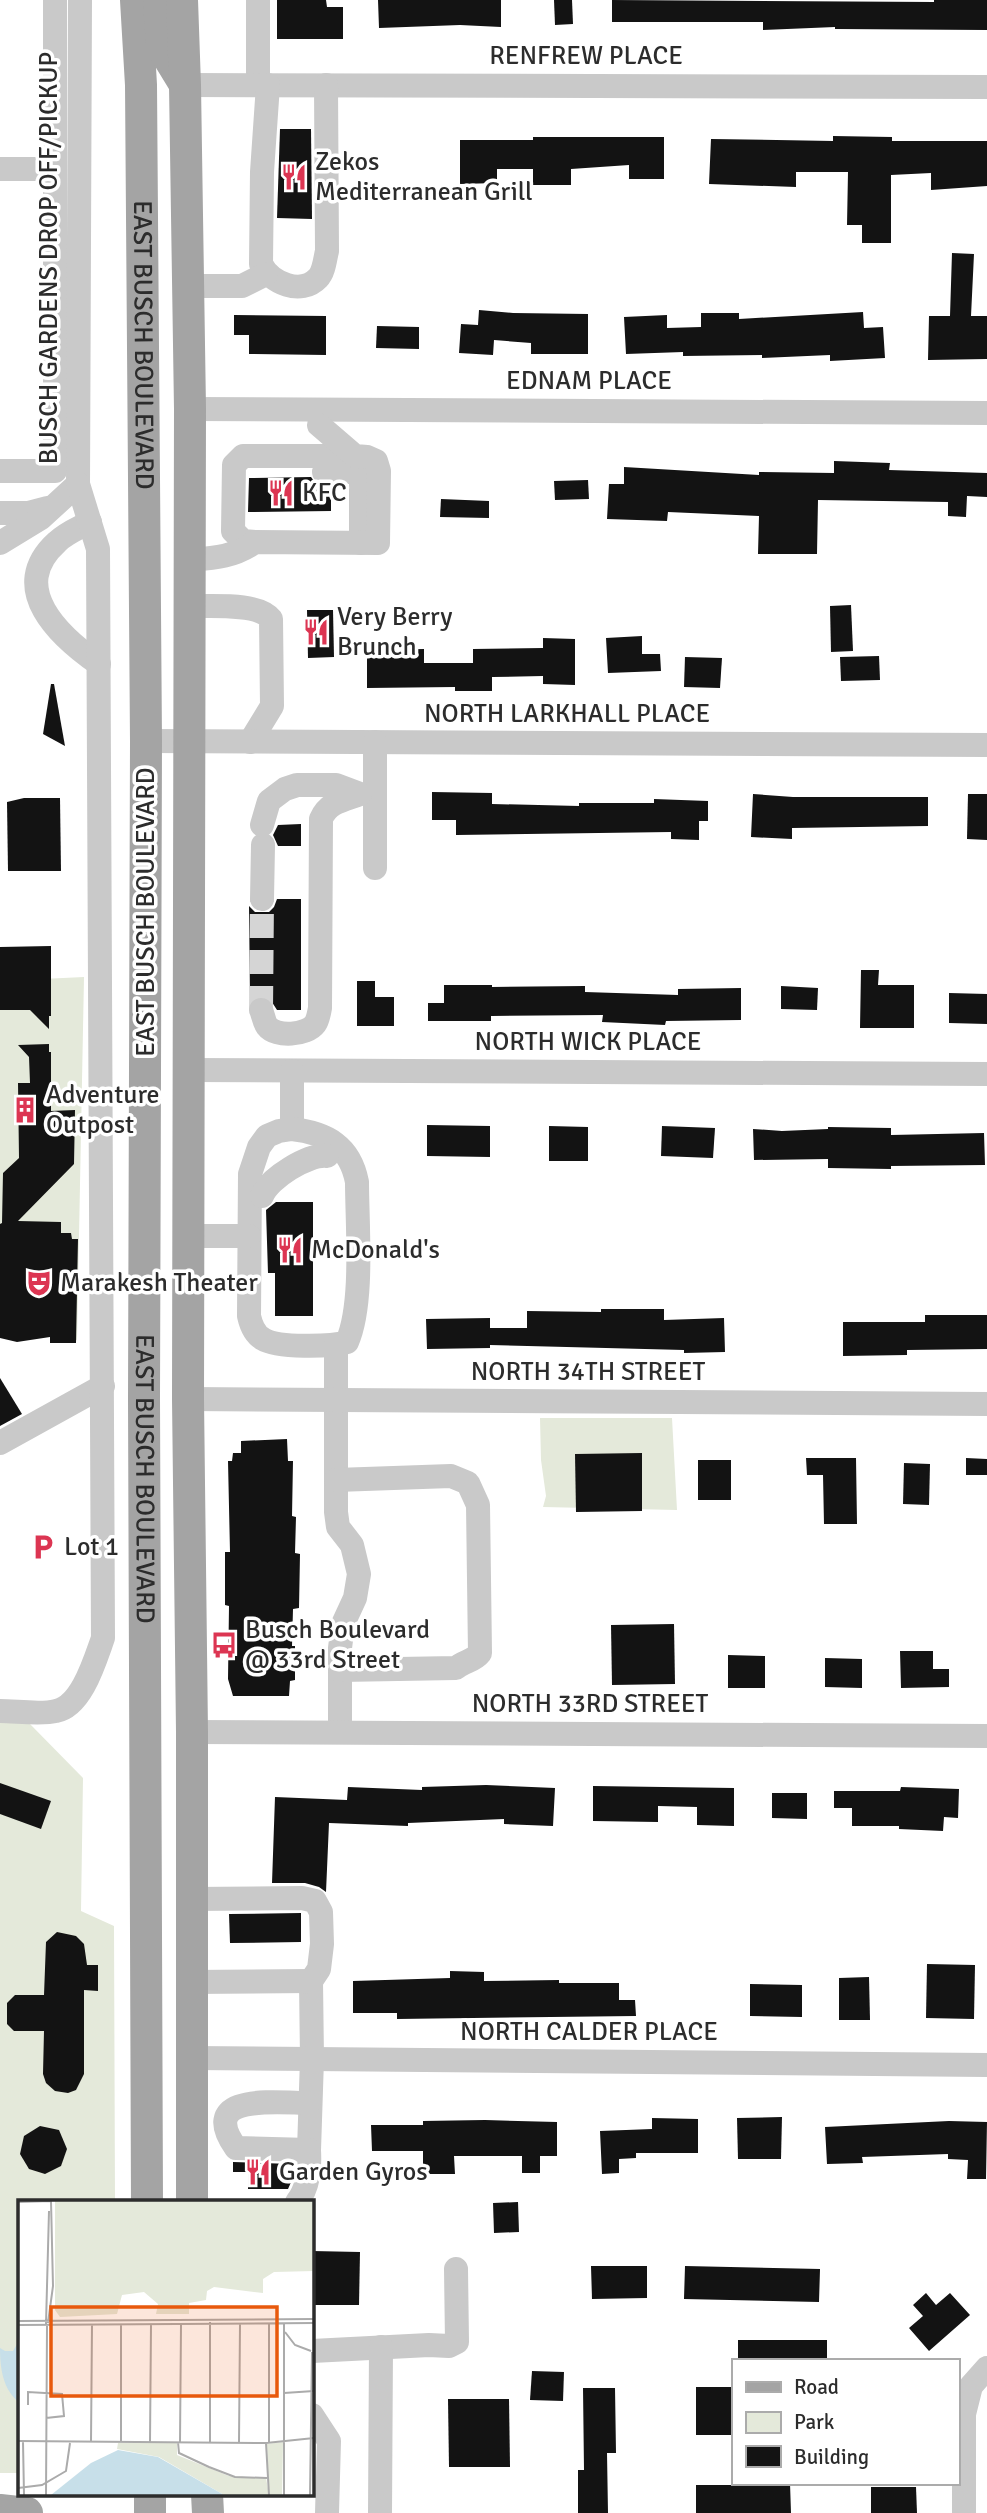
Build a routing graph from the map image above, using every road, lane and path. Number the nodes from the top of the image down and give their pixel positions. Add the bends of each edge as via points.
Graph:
1 (55, 0) edge
2 (79, 0) edge
3 (136, 0) edge
4 (159, 0) edge
5 (182, 0) edge
6 (258, 0) edge
7 (186, 85) junction
8 (263, 85) junction
9 (326, 85) junction
10 (987, 87) edge
11 (142, 147) junction
12 (0, 169) edge
13 (55, 169) junction
14 (266, 274) junction
15 (188, 286) junction
16 (190, 409) junction
17 (987, 413) edge
18 (318, 417) junction
19 (302, 455) junction
20 (355, 456) junction
21 (0, 471) edge
22 (78, 484) junction
23 (234, 497) junction
24 (55, 506) junction
25 (0, 513) edge
26 (90, 522) junction
27 (256, 542) junction
28 (0, 543) edge
29 (361, 543) junction
30 (189, 560) junction
31 (189, 606) junction
32 (99, 664) junction
33 (146, 741) junction
34 (188, 741) junction
35 (250, 742) junction
36 (376, 742) junction
37 (987, 746) edge
38 (368, 794) junction
39 (375, 868) dead end
40 (262, 899) tunnel mouth
41 (261, 1010) dead end
42 (188, 1070) junction
43 (292, 1071) junction
44 (987, 1074) edge
45 (292, 1129) junction
46 (144, 1171) junction
47 (356, 1225) junction
48 (188, 1236) junction
49 (249, 1236) junction
50 (262, 1339) junction
51 (336, 1345) junction
52 (103, 1386) junction
53 (188, 1399) junction
54 (336, 1400) junction
55 (987, 1405) edge
56 (0, 1443) edge
57 (336, 1480) junction
58 (340, 1670) junction
59 (0, 1711) edge
60 (192, 1732) junction
61 (340, 1732) junction
62 (987, 1736) edge
63 (145, 1817) junction
64 (191, 1899) junction
65 (311, 1981) junction
66 (191, 1982) junction
67 (191, 2058) junction
68 (312, 2059) junction
69 (987, 2065) edge
70 (309, 2103) junction
71 (309, 2150) junction
72 (147, 2200) edge
73 (192, 2200) edge
74 (298, 2200) edge
75 (456, 2269) dead end
76 (381, 2347) junction
77 (313, 2351) edge
78 (987, 2368) edge
79 (313, 2417) edge
80 (18, 2495) edge
81 (0, 2497) edge
82 (0, 2510) edge
83 (27, 2513) edge
84 (327, 2513) edge
85 (380, 2513) edge
86 (964, 2513) edge

1 - 13 street
2 - 22 street, BUSCH GARDENS DROP OFF/PICKUP
3 - 11 main road, EAST BUSCH BOULEVARD
4 - 7 main road via 162,47
5 - 7 main road, EAST BUSCH BOULEVARD
6 - 8 street
7 - 8 street, RENFREW PLACE
7 - 15 main road, EAST BUSCH BOULEVARD
8 - 9 street, RENFREW PLACE
8 - 14 street via 261,264
9 - 10 street, RENFREW PLACE
9 - 14 street via 327,251 320,276 309,284 283,285
11 - 16 main road via 160,157 169,175 171,372
11 - 33 main road, EAST BUSCH BOULEVARD
12 - 13 street
13 - 21 street via 55,471
14 - 15 street via 242,286
15 - 16 main road, EAST BUSCH BOULEVARD
16 - 18 street, EDNAM PLACE
16 - 30 main road, EAST BUSCH BOULEVARD
17 - 18 street, EDNAM PLACE
18 - 19 street via 316,435
18 - 20 street
19 - 20 street
19 - 23 street via 243,456 234,465
20 - 29 street via 376,461 379,471 378,543
22 - 24 street, BUSCH GARDENS DROP OFF/PICKUP
22 - 26 street
23 - 27 street via 233,531 243,541
23 - 29 street via 242,472 356,472 361,481
24 - 25 street via 28,513
24 - 28 street, BUSCH GARDENS DROP OFF/PICKUP
26 - 32 street via 98,549
26 - 32 street via 48,551 37,580 44,611 57,630
27 - 29 street
27 - 30 street via 224,557
30 - 31 main road, EAST BUSCH BOULEVARD
31 - 34 main road, EAST BUSCH BOULEVARD
31 - 35 street via 248,608 266,612 271,619 272,706
32 - 52 street
33 - 34 street, NORTH LARKHALL PLACE
33 - 46 main road, EAST BUSCH BOULEVARD
34 - 35 street, NORTH LARKHALL PLACE
34 - 42 main road, EAST BUSCH BOULEVARD
35 - 36 street, NORTH LARKHALL PLACE
36 - 37 street, NORTH LARKHALL PLACE
36 - 38 street
38 - 39 street
38 - 40 street via 336,785 297,785 269,801 263,835
38 - 41 street via 331,804 321,819 317,1023 300,1032 277,1032 268,1027
42 - 43 street, NORTH WICK PLACE
42 - 48 main road, EAST BUSCH BOULEVARD
43 - 44 street, NORTH WICK PLACE
43 - 45 street
45 - 47 street via 328,1139 354,1165
45 - 49 street via 267,1136 253,1160
46 - 53 main road via 160,1321 170,1362
46 - 63 main road, EAST BUSCH BOULEVARD
47 - 50 street via 342,1201 338,1168 327,1156 304,1145 274,1153 262,1196
47 - 51 street via 357,1305 347,1342
48 - 49 street
48 - 53 main road, EAST BUSCH BOULEVARD
49 - 50 street via 249,1316 252,1329
50 - 51 street
51 - 54 street
52 - 56 street
52 - 59 street via 103,1638 82,1690 69,1705 56,1711
53 - 54 street, NORTH 34TH STREET
53 - 60 main road, EAST BUSCH BOULEVARD
54 - 55 street, NORTH 34TH STREET
54 - 57 street
57 - 58 street via 338,1527 352,1545 359,1574 355,1598 343,1624
57 - 58 street via 451,1476 468,1483 478,1505 480,1653 475,1659 456,1668
58 - 61 street
60 - 61 street, NORTH 33RD STREET
60 - 64 main road, EAST BUSCH BOULEVARD
61 - 62 street, NORTH 33RD STREET
63 - 67 main road via 164,2031 172,2048
63 - 72 main road, EAST BUSCH BOULEVARD
64 - 65 street via 315,1901 321,1912 322,1944 319,1969
64 - 66 main road, EAST BUSCH BOULEVARD
65 - 66 street
65 - 68 street
66 - 67 main road, EAST BUSCH BOULEVARD
67 - 68 street, NORTH CALDER PLACE
67 - 73 main road, EAST BUSCH BOULEVARD
68 - 69 street, NORTH CALDER PLACE
68 - 70 street
70 - 71 street
70 - 71 street via 234,2107 227,2116 227,2135 236,2148
71 - 74 street via 310,2169
75 - 76 street via 457,2342
76 - 77 street
76 - 85 street
78 - 86 street via 971,2386 964,2414
79 - 84 street via 329,2441
80 - 81 main road
82 - 83 main road

